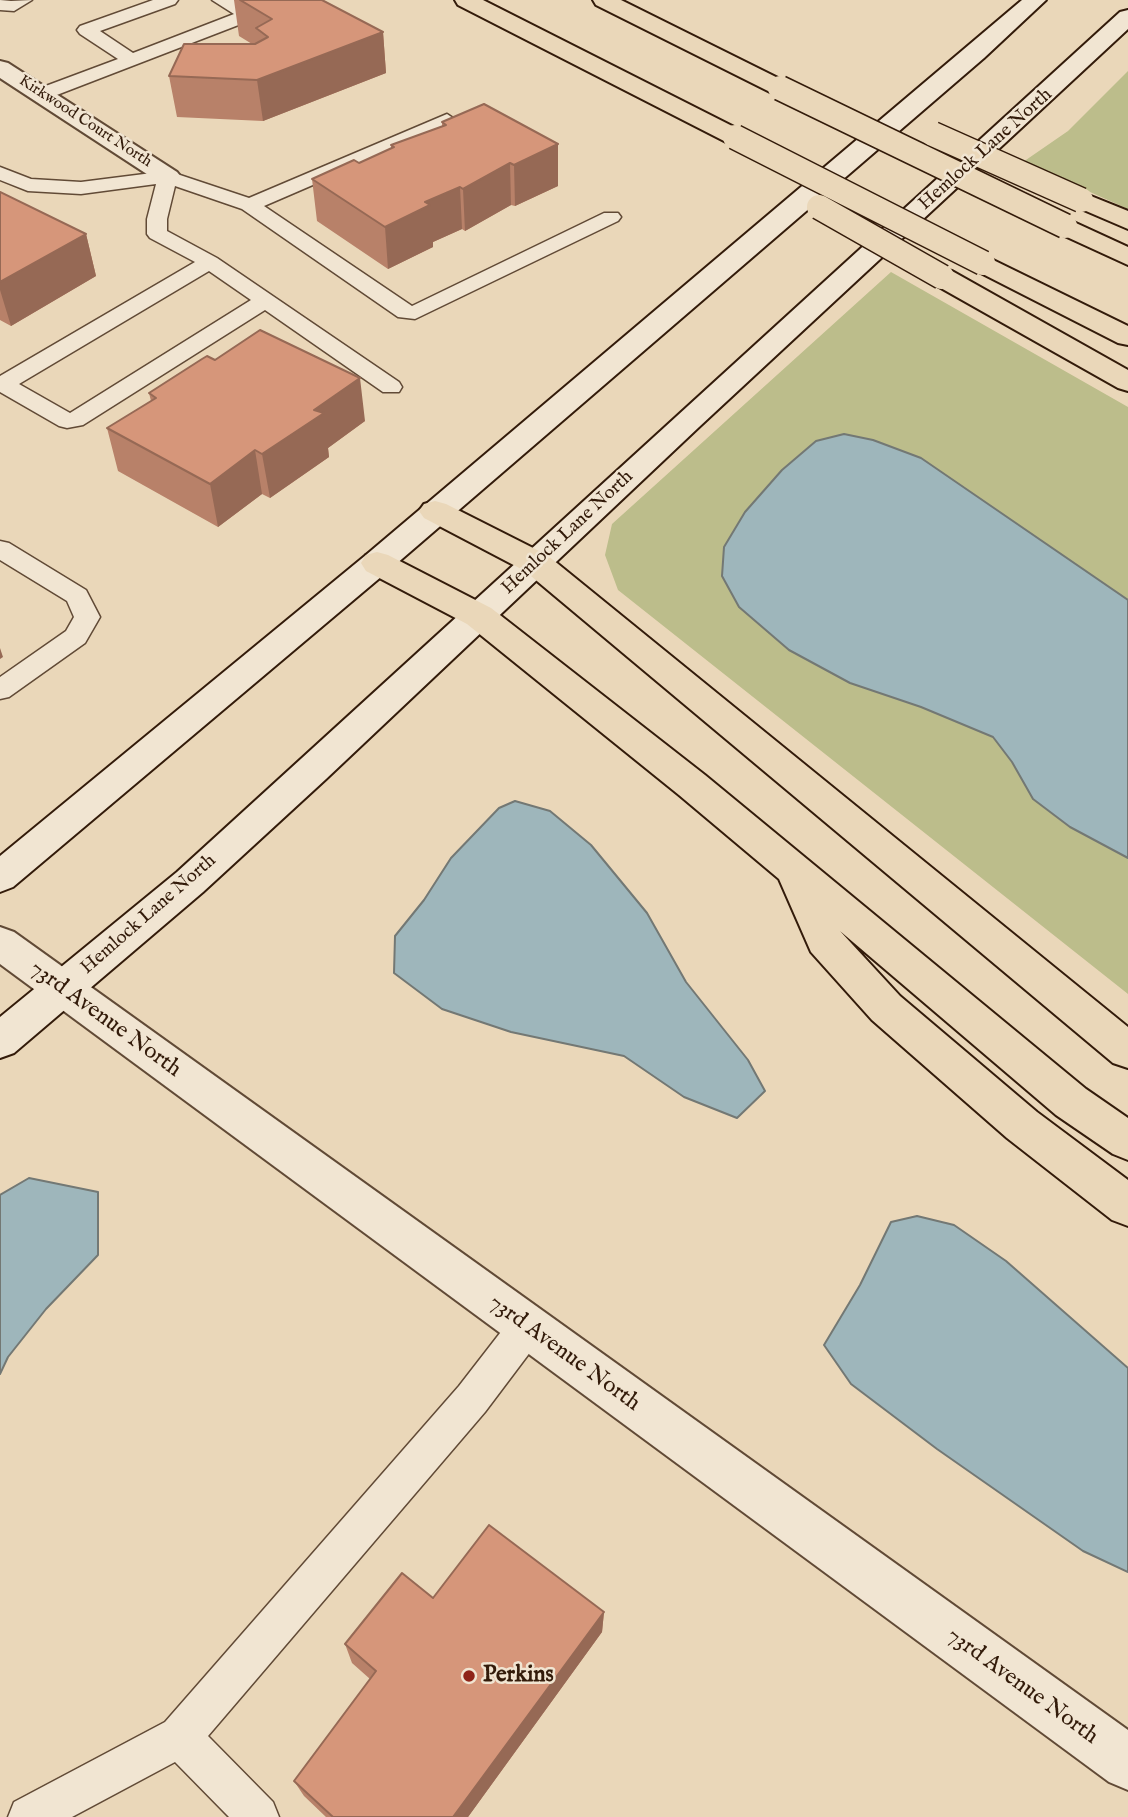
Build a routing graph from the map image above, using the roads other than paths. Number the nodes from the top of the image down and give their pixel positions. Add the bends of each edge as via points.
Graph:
1 (23, 0) edge
2 (169, 0) edge
3 (221, 0) edge
4 (466, 0) edge
5 (604, 0) edge
6 (634, 0) edge
7 (1035, 0) edge
8 (0, 5) edge
9 (1128, 17) edge
10 (132, 60) junction
11 (0, 68) edge
12 (791, 81) junction
13 (42, 94) junction
14 (447, 120) edge
15 (726, 143) junction
16 (0, 173) edge
17 (169, 177) junction
18 (249, 205) junction
19 (611, 217) dead end
20 (1128, 221) edge
21 (1128, 257) edge
22 (210, 262) junction
23 (266, 300) junction
24 (1128, 337) edge
25 (1128, 382) edge
26 (1, 383) edge
27 (391, 387) dead end
28 (435, 512) junction
29 (0, 549) edge
30 (536, 562) junction
31 (377, 563) junction
32 (479, 617) junction
33 (0, 690) edge
34 (792, 870) junction
35 (0, 877) edge
36 (0, 943) edge
37 (62, 990) junction
38 (0, 1041) edge
39 (1128, 1051) edge
40 (1128, 1141) edge
41 (1128, 1206) edge
42 (527, 1327) junction
43 (180, 1737) junction
44 (1128, 1763) edge
45 (29, 1817) edge
46 (257, 1817) edge

1 - 8 lane via 14,6
2 - 10 lane via 86,30
3 - 10 lane via 248,15
4 - 15 highway via 663,100
5 - 12 highway
6 - 12 highway
7 - 28 main road
9 - 30 main road, Hemlock Lane North
10 - 13 lane
11 - 13 main road, Kirkwood Court North
12 - 20 highway, bridge
12 - 21 highway, bridge
13 - 17 main road, Kirkwood Court North
14 - 18 lane
15 - 24 highway, bridge via 983,263
15 - 25 highway, bridge via 942,277
16 - 17 lane via 28,185 81,188
17 - 18 lane
17 - 22 lane via 156,234
18 - 19 lane via 406,312 415,313
22 - 23 lane
22 - 26 lane
23 - 26 lane via 75,420 67,421
23 - 27 lane
28 - 30 highway
28 - 31 main road
29 - 33 lane via 77,596 88,617 76,637
30 - 32 main road, Hemlock Lane North
30 - 39 highway
31 - 32 highway
31 - 35 main road
32 - 34 highway
32 - 37 main road, Hemlock Lane North via 190,882
34 - 40 highway via 1071,1102
34 - 41 highway via 825,940 886,1008 1022,1125
36 - 37 main road, 73rd Avenue North
37 - 38 main road, Hemlock Lane North
37 - 42 main road, 73rd Avenue North
42 - 43 lane via 472,1399
42 - 44 main road, 73rd Avenue North
43 - 45 lane
43 - 46 lane

